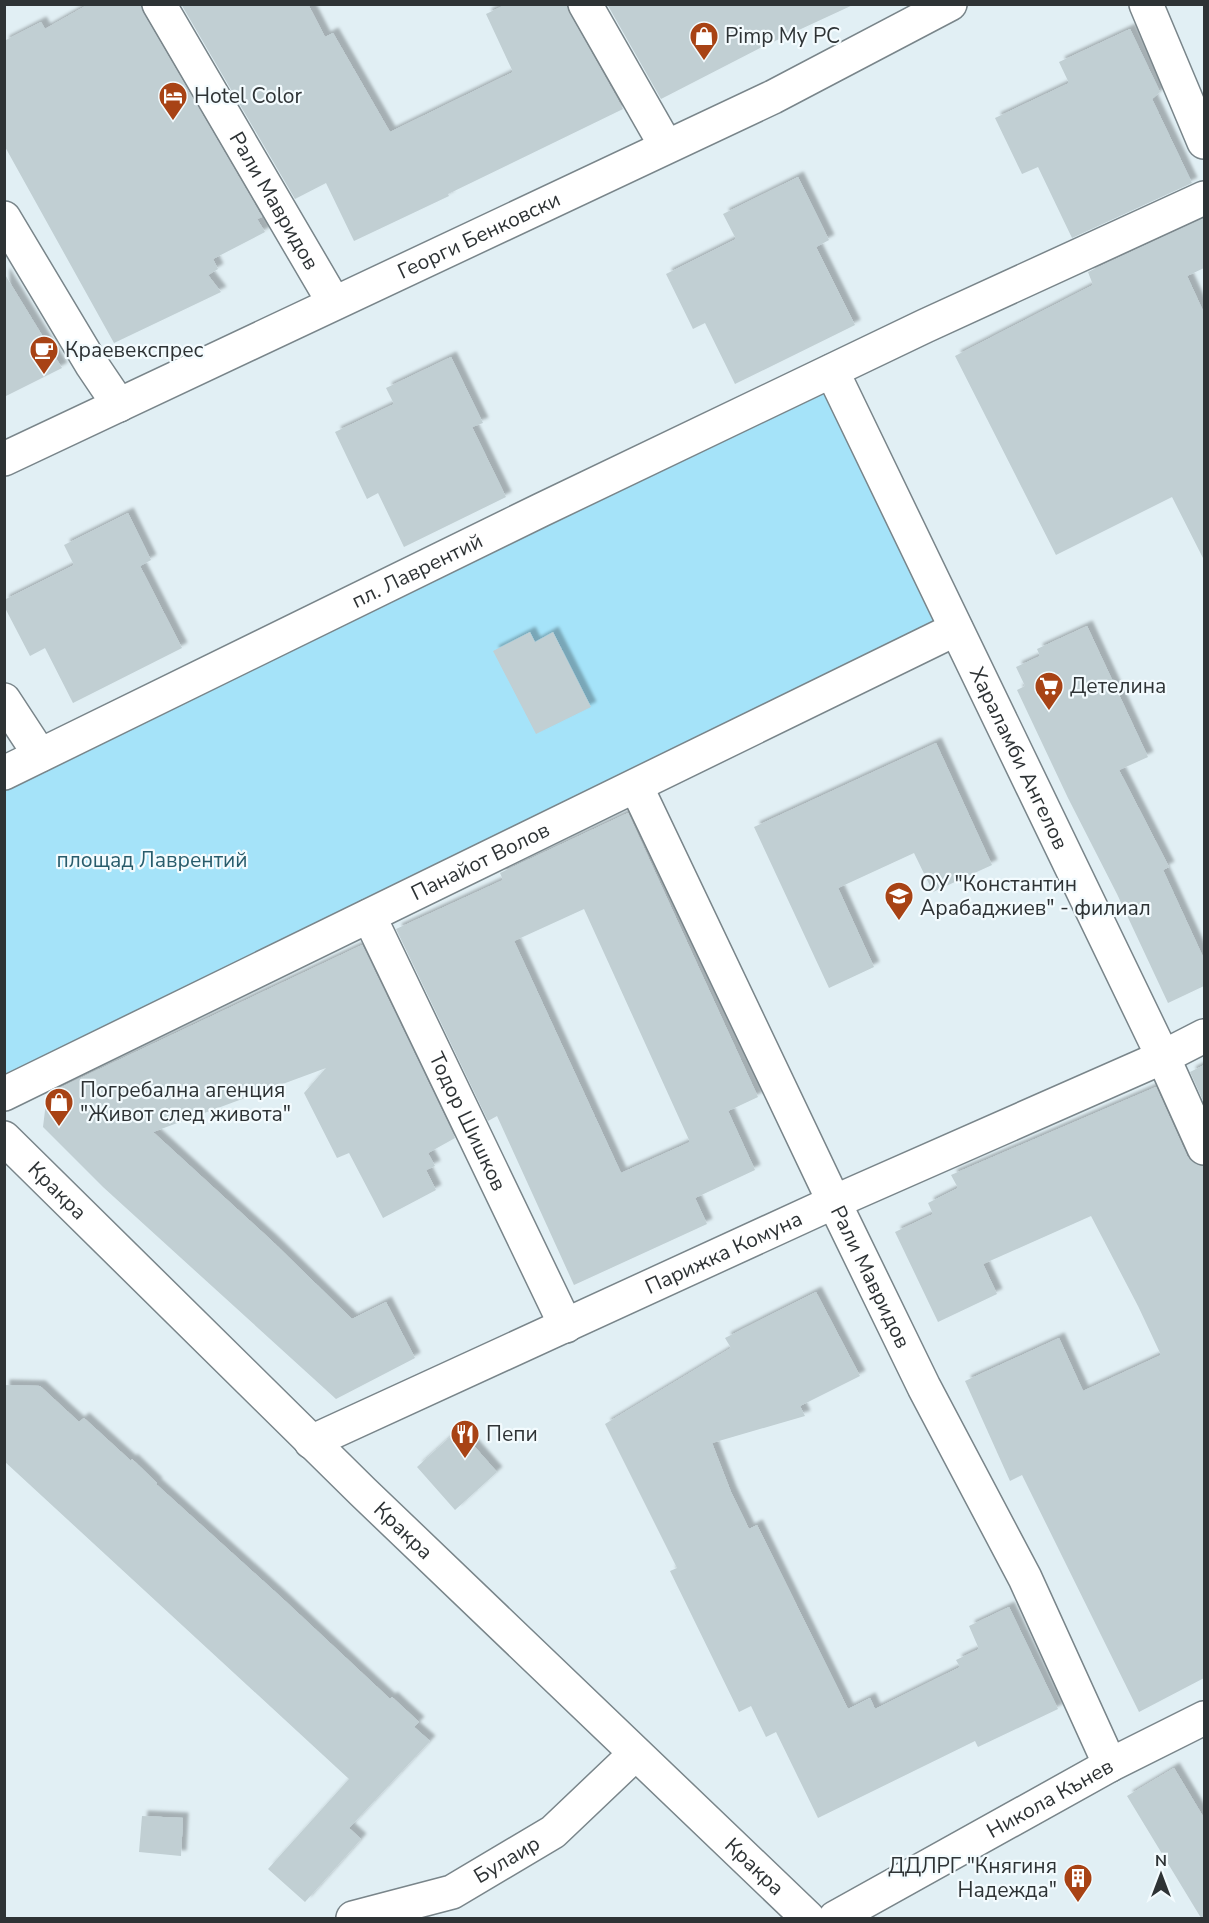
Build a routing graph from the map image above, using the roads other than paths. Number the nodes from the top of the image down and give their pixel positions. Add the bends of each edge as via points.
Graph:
1 (159, 4) edge
2 (585, 4) edge
3 (1146, 4) edge
4 (942, 6) edge
5 (1204, 142) edge
6 (666, 146) junction
7 (1204, 198) edge
8 (4, 218) edge
9 (334, 303) junction
10 (832, 370) junction
11 (119, 405) junction
12 (4, 459) edge
13 (956, 629) junction
14 (4, 700) edge
15 (40, 756) junction
16 (4, 772) edge
17 (636, 786) junction
18 (369, 916) junction
19 (1204, 1036) edge
20 (1163, 1056) junction
21 (4, 1094) edge
22 (4, 1138) edge
23 (1204, 1148) edge
24 (834, 1202) junction
25 (566, 1326) junction
26 (311, 1442) junction
27 (1204, 1718) edge
28 (635, 1754) junction
29 (1110, 1765) junction
30 (353, 1918) edge
31 (808, 1918) edge
32 (835, 1918) edge

1 - 9 street, Рали Мавридов
2 - 6 street
3 - 5 street
4 - 6 street, Георги Бенковски via 773,97
6 - 9 street, Георги Бенковски
7 - 10 street, пл. Лаврентий
8 - 11 street
9 - 11 street, Георги Бенковски
10 - 13 street, Хараламби Ангелов
10 - 15 street, пл. Лаврентий
11 - 12 street, Георги Бенковски
13 - 17 street, Панайот Волов
13 - 20 street, Хараламби Ангелов
14 - 15 street
15 - 16 street, пл. Лаврентий
17 - 18 street, Панайот Волов
17 - 24 street, Рали Мавридов
18 - 21 street, Панайот Волов
18 - 25 street, Тодор Шишков
19 - 20 street, Парижка Комуна
20 - 23 street, Хараламби Ангелов
20 - 24 street, Парижка Комуна
22 - 26 street, Кракра
24 - 25 street, Парижка Комуна
24 - 29 street, Рали Мавридов via 924,1387 1025,1578
25 - 26 street, Парижка Комуна
26 - 28 street, Кракра
27 - 29 street, Никола Кънев
28 - 30 street, Булаир via 554,1832 452,1892
28 - 31 street, Кракра
29 - 32 street, Никола Кънев

